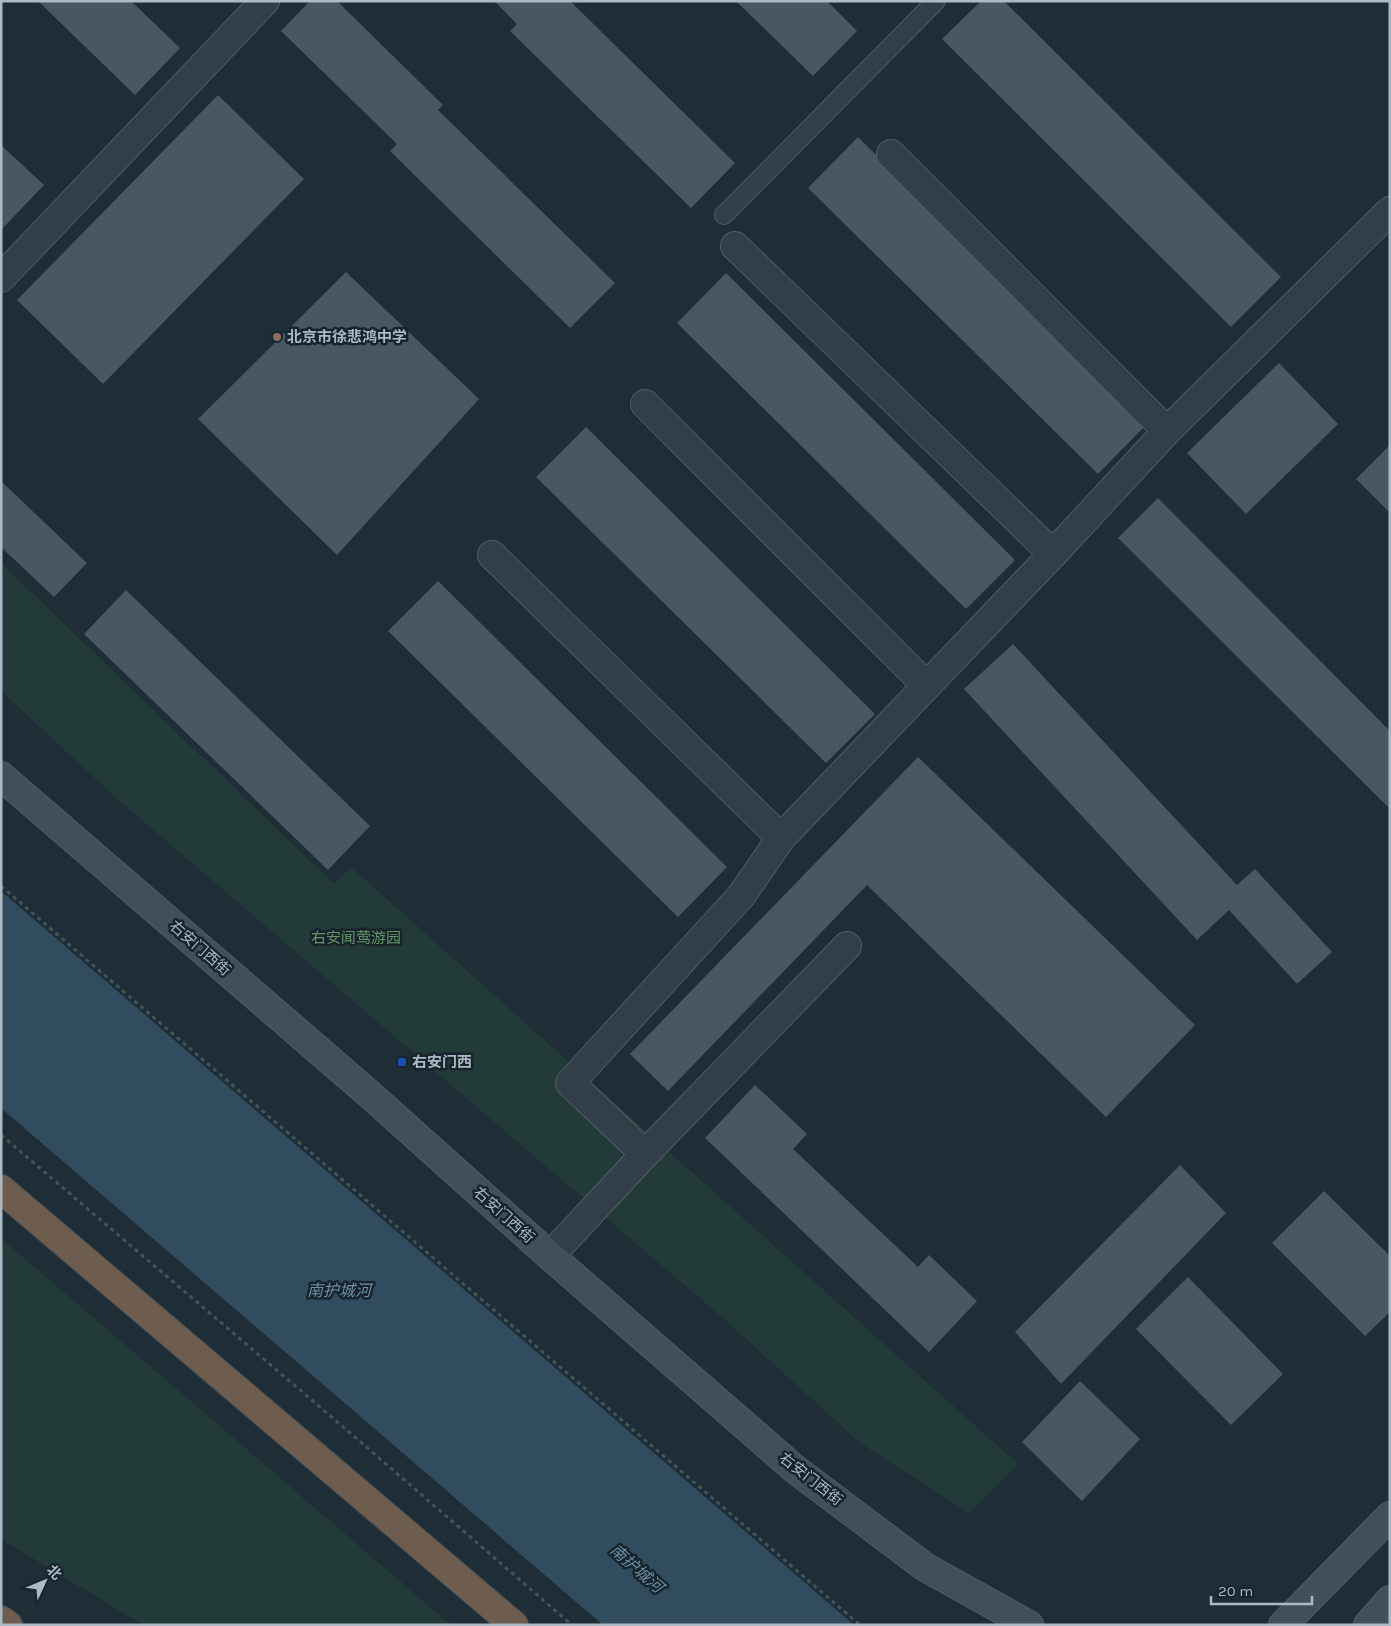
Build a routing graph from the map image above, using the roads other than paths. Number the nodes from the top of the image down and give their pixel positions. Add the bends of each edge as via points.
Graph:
1 (265, 1) edge
2 (936, 1) edge
3 (891, 154) dead end
4 (1390, 210) edge
5 (724, 215) dead end
6 (735, 246) dead end
7 (1, 278) edge
8 (645, 404) dead end
9 (1167, 431) junction
10 (492, 554) dead end
11 (1053, 554) junction
12 (926, 685) junction
13 (1, 776) edge
14 (781, 838) junction
15 (847, 946) dead end
16 (646, 1154) junction
17 (1, 1188) edge
18 (550, 1256) junction
19 (1390, 1516) edge
20 (1390, 1600) edge
21 (1, 1620) edge
22 (8, 1625) edge
23 (514, 1625) edge
24 (1029, 1625) edge
25 (1283, 1625) edge
26 (1368, 1625) edge

1 - 7 street
2 - 5 lane
3 - 9 street
4 - 9 street
6 - 11 street
8 - 12 street
9 - 11 street
10 - 14 street
11 - 12 street
12 - 14 street
13 - 18 street, 右安门西街 via 368,1093
14 - 16 street via 741,896 570,1084
15 - 16 street
16 - 18 street
17 - 23 highway
18 - 24 street, 右安门西街 via 796,1470 924,1567
19 - 25 street
20 - 26 street
21 - 22 highway

